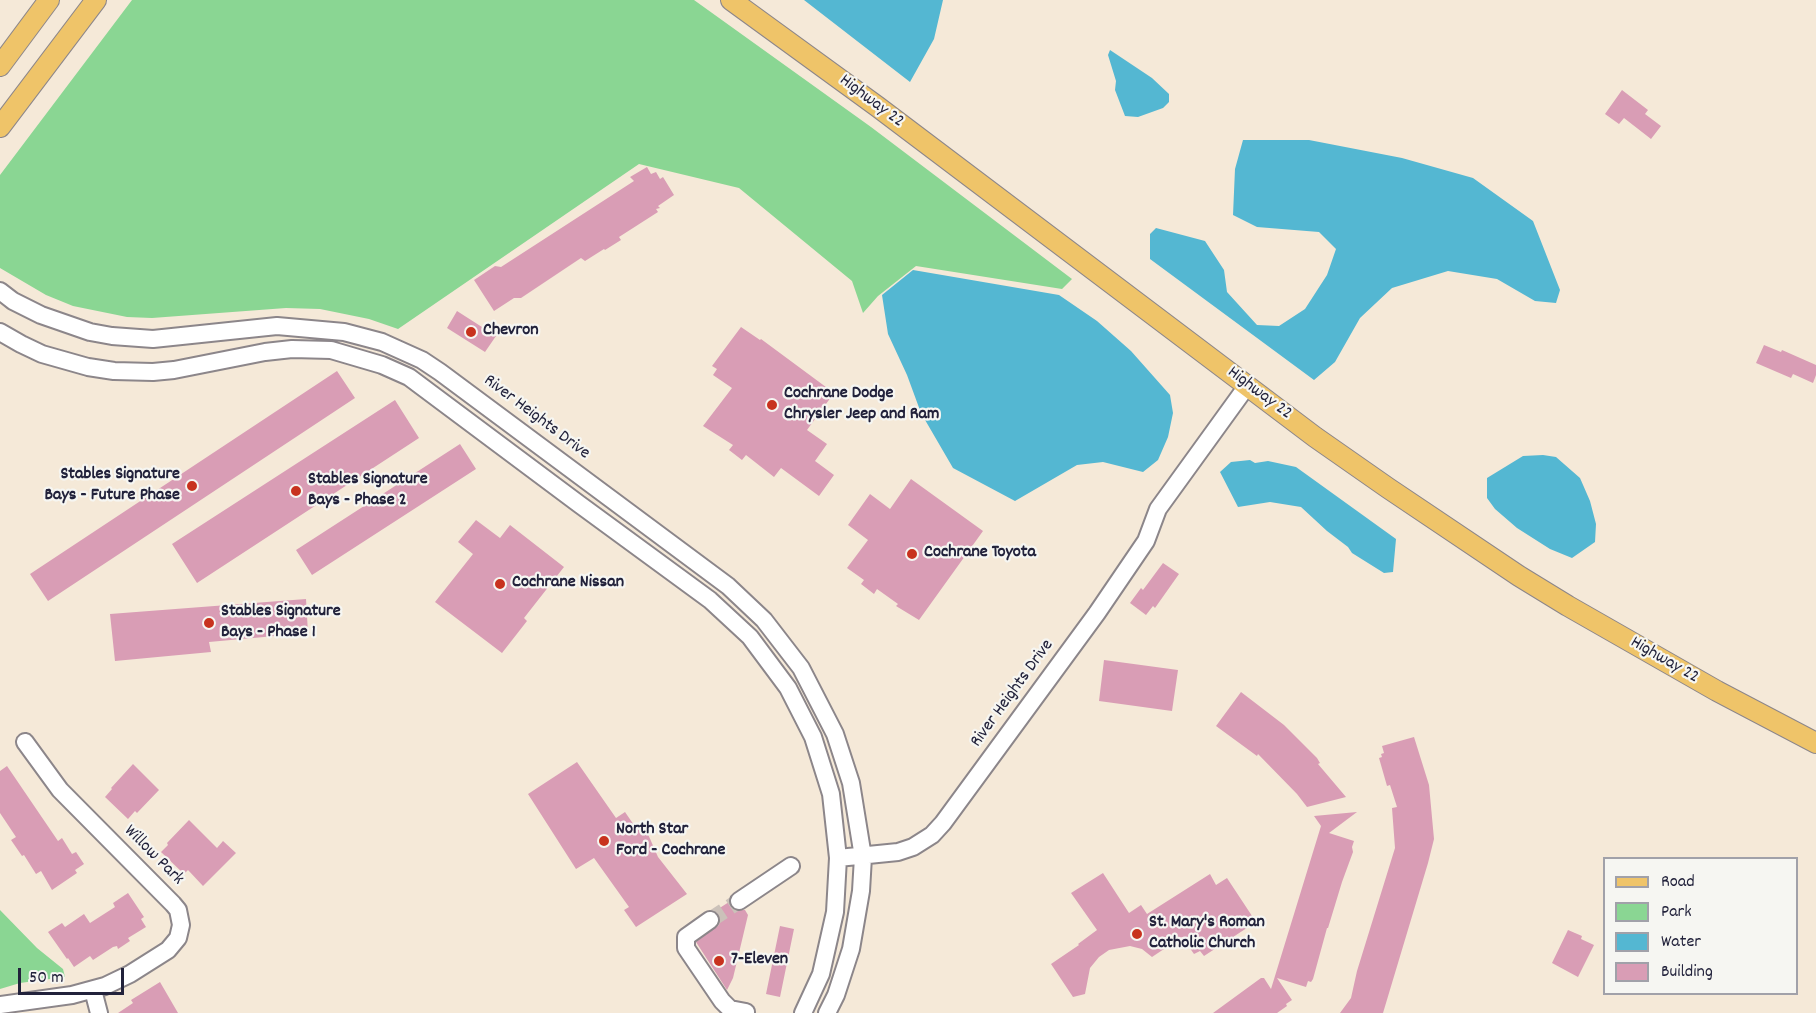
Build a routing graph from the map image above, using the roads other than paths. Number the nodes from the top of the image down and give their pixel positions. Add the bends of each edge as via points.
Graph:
1 (50, 0) edge
2 (96, 0) edge
3 (731, 0) edge
4 (0, 66) edge
5 (0, 128) edge
6 (0, 291) edge
7 (0, 332) edge
8 (404, 351) junction
9 (398, 372) junction
10 (1247, 386) junction
11 (478, 399) junction
12 (466, 419) junction
13 (591, 484) junction
14 (579, 504) junction
15 (764, 620) junction
16 (750, 637) junction
17 (26, 742) dead end
18 (1816, 744) edge
19 (863, 857) junction
20 (838, 858) junction
21 (791, 866) dead end
22 (739, 901) tunnel mouth
23 (710, 920) tunnel mouth
24 (93, 990) junction
25 (0, 1005) edge
26 (746, 1012) edge
27 (99, 1013) edge
28 (803, 1013) edge
29 (827, 1013) edge

1 - 4 main road
2 - 5 main road
3 - 10 main road, Highway 22
6 - 8 street, River Heights Drive via 41,315 112,336 153,339 301,327 344,332
7 - 9 street via 42,354 114,371 174,370 265,352 309,348 347,354
8 - 9 street
8 - 11 street, River Heights Drive
9 - 12 street
10 - 18 main road, Highway 22 via 1354,465 1519,576
10 - 19 street, River Heights Drive via 1158,509 1140,550 943,823 913,847
11 - 12 street
11 - 13 street, River Heights Drive
12 - 14 street
13 - 14 street
13 - 15 street, River Heights Drive via 728,586
14 - 16 street via 710,600
15 - 16 street
15 - 19 street, River Heights Drive via 801,668 835,734 851,783
16 - 20 street via 788,688 813,737 831,794
17 - 24 street, Willow Park via 60,790 173,903 180,917 178,938 168,950 130,974
19 - 20 street, River Heights Drive
19 - 29 street, River Heights Drive via 851,949
20 - 28 street via 837,896 828,944 821,974
21 - 22 street
23 - 26 street via 686,937 686,948 722,1001 730,1009
24 - 25 street, Willow Park
24 - 27 street

